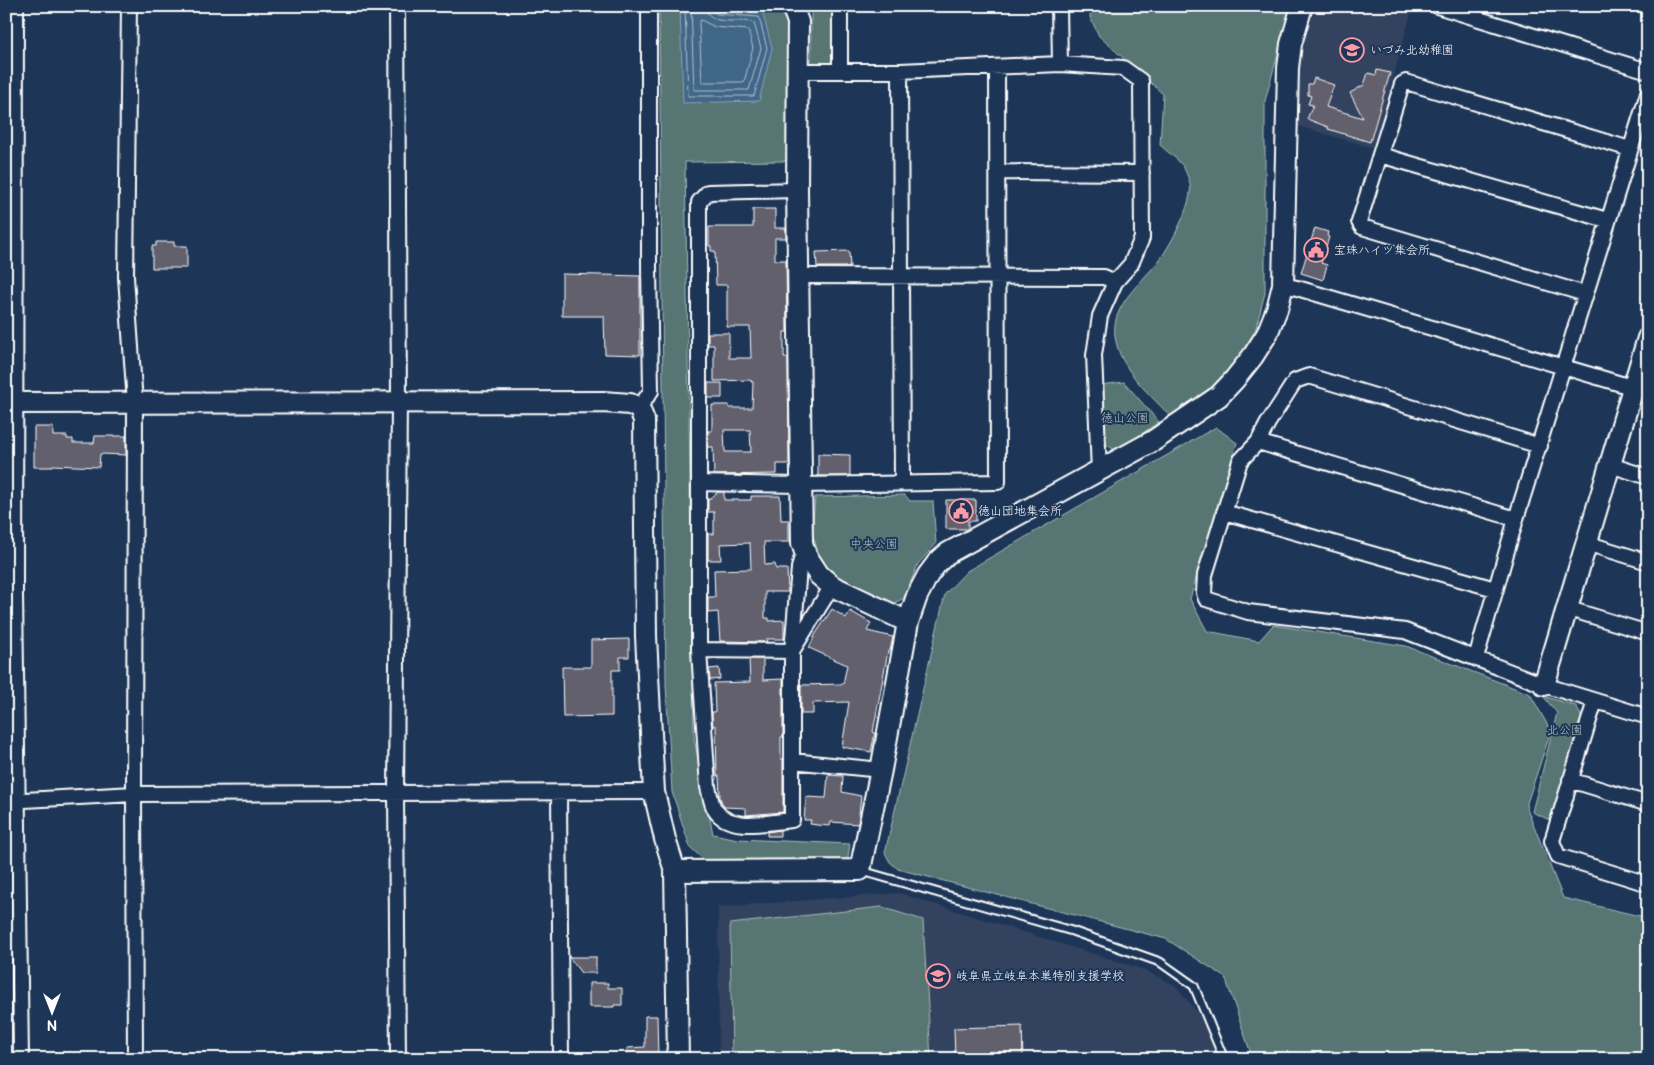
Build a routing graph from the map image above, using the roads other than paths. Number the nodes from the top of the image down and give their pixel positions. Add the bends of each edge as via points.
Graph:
1 (16, 6) edge
2 (129, 6) edge
3 (397, 6) edge
4 (649, 6) edge
5 (792, 6) edge
6 (840, 6) edge
7 (1059, 6) edge
8 (1302, 6) edge
9 (1437, 6) edge
10 (1060, 64) junction
11 (997, 67) junction
12 (797, 71) junction
13 (840, 71) junction
14 (900, 71) junction
15 (1648, 71) edge
16 (1648, 93) edge
17 (1630, 149) junction
18 (1380, 155) junction
19 (998, 172) junction
20 (1142, 172) junction
21 (797, 190) junction
22 (1608, 220) junction
23 (799, 276) junction
24 (902, 278) junction
25 (998, 278) junction
26 (1115, 282) junction
27 (1282, 285) junction
28 (1585, 294) junction
29 (1648, 338) edge
30 (1564, 367) junction
31 (1640, 390) edge
32 (399, 402) junction
33 (11, 403) edge
34 (135, 403) junction
35 (639, 408) junction
36 (1258, 442) junction
37 (1540, 446) junction
38 (1610, 465) junction
39 (1099, 471) junction
40 (1648, 477) edge
41 (699, 483) junction
42 (902, 483) junction
43 (800, 485) junction
44 (1224, 512) junction
45 (1516, 519) junction
46 (1586, 543) junction
47 (806, 555) junction
48 (1648, 562) edge
49 (832, 586) junction
50 (1495, 589) junction
51 (1566, 608) junction
52 (908, 622) junction
53 (1648, 633) edge
54 (699, 650) junction
55 (792, 651) junction
56 (1476, 658) junction
57 (1544, 684) junction
58 (1595, 701) junction
59 (1648, 717) edge
60 (792, 761) junction
61 (881, 770) junction
62 (1570, 780) junction
63 (654, 792) junction
64 (558, 793) junction
65 (134, 794) junction
66 (396, 794) junction
67 (11, 801) edge
68 (1648, 804) edge
69 (860, 870) junction
70 (675, 871) junction
71 (1648, 884) edge
72 (21, 1059) edge
73 (135, 1059) edge
74 (398, 1059) edge
75 (561, 1059) edge
76 (678, 1059) edge
77 (1224, 1059) edge

1 - 33 street
2 - 34 street via 126,276
3 - 32 street
4 - 35 street via 651,391
5 - 12 street via 798,22
6 - 13 street
7 - 10 street
8 - 27 street via 1288,68
9 - 15 street
10 - 11 street
10 - 20 street via 1123,68 1141,81
11 - 14 street
11 - 19 street
12 - 13 street
12 - 21 street
13 - 14 street
14 - 24 street
16 - 17 street
17 - 18 street via 1406,82 1402,84
17 - 22 street
18 - 22 street
18 - 28 street via 1359,222 1362,227
19 - 20 street
19 - 25 street
20 - 26 street via 1142,238 1130,264
21 - 23 street
21 - 41 street via 708,192 699,202
22 - 28 street
23 - 24 street
23 - 43 street
24 - 25 street
24 - 42 street
25 - 26 street via 1104,278
25 - 42 street via 998,482
26 - 39 street via 1100,316 1094,356
27 - 30 street
27 - 39 street via 1267,334 1219,396 1154,440
28 - 30 street
29 - 31 street
30 - 31 street
30 - 37 street
31 - 38 street
32 - 34 street
32 - 35 street via 602,402 630,404
32 - 66 street
33 - 34 street
33 - 67 street via 15,594
34 - 65 street
35 - 63 street via 644,420 646,636
36 - 37 street via 1295,382 1309,376
36 - 44 street via 1240,461
36 - 45 street
37 - 45 street
38 - 40 street
38 - 46 street
39 - 52 street via 948,552 928,575
41 - 43 street
41 - 54 street
42 - 43 street
43 - 47 street via 802,543
44 - 50 street
44 - 56 street via 1205,575 1206,599 1248,612 1404,631
45 - 50 street
46 - 48 street
46 - 51 street
47 - 49 street via 819,575
47 - 55 street via 799,568
49 - 52 street
49 - 55 street
50 - 56 street
51 - 53 street
51 - 57 street
52 - 61 street
54 - 55 street
54 - 60 street via 708,787 714,809 723,819 738,824 792,820
55 - 60 street
56 - 57 street
57 - 58 street
58 - 59 street
58 - 62 street
60 - 61 street
61 - 69 street
62 - 68 street
62 - 71 street via 1552,841 1558,856
63 - 64 street
63 - 70 street
64 - 66 street
64 - 75 street
65 - 66 street
65 - 67 street
65 - 73 street
66 - 74 street
67 - 72 street
69 - 70 street
69 - 77 lane via 1072,931 1160,962 1194,986
70 - 76 street

